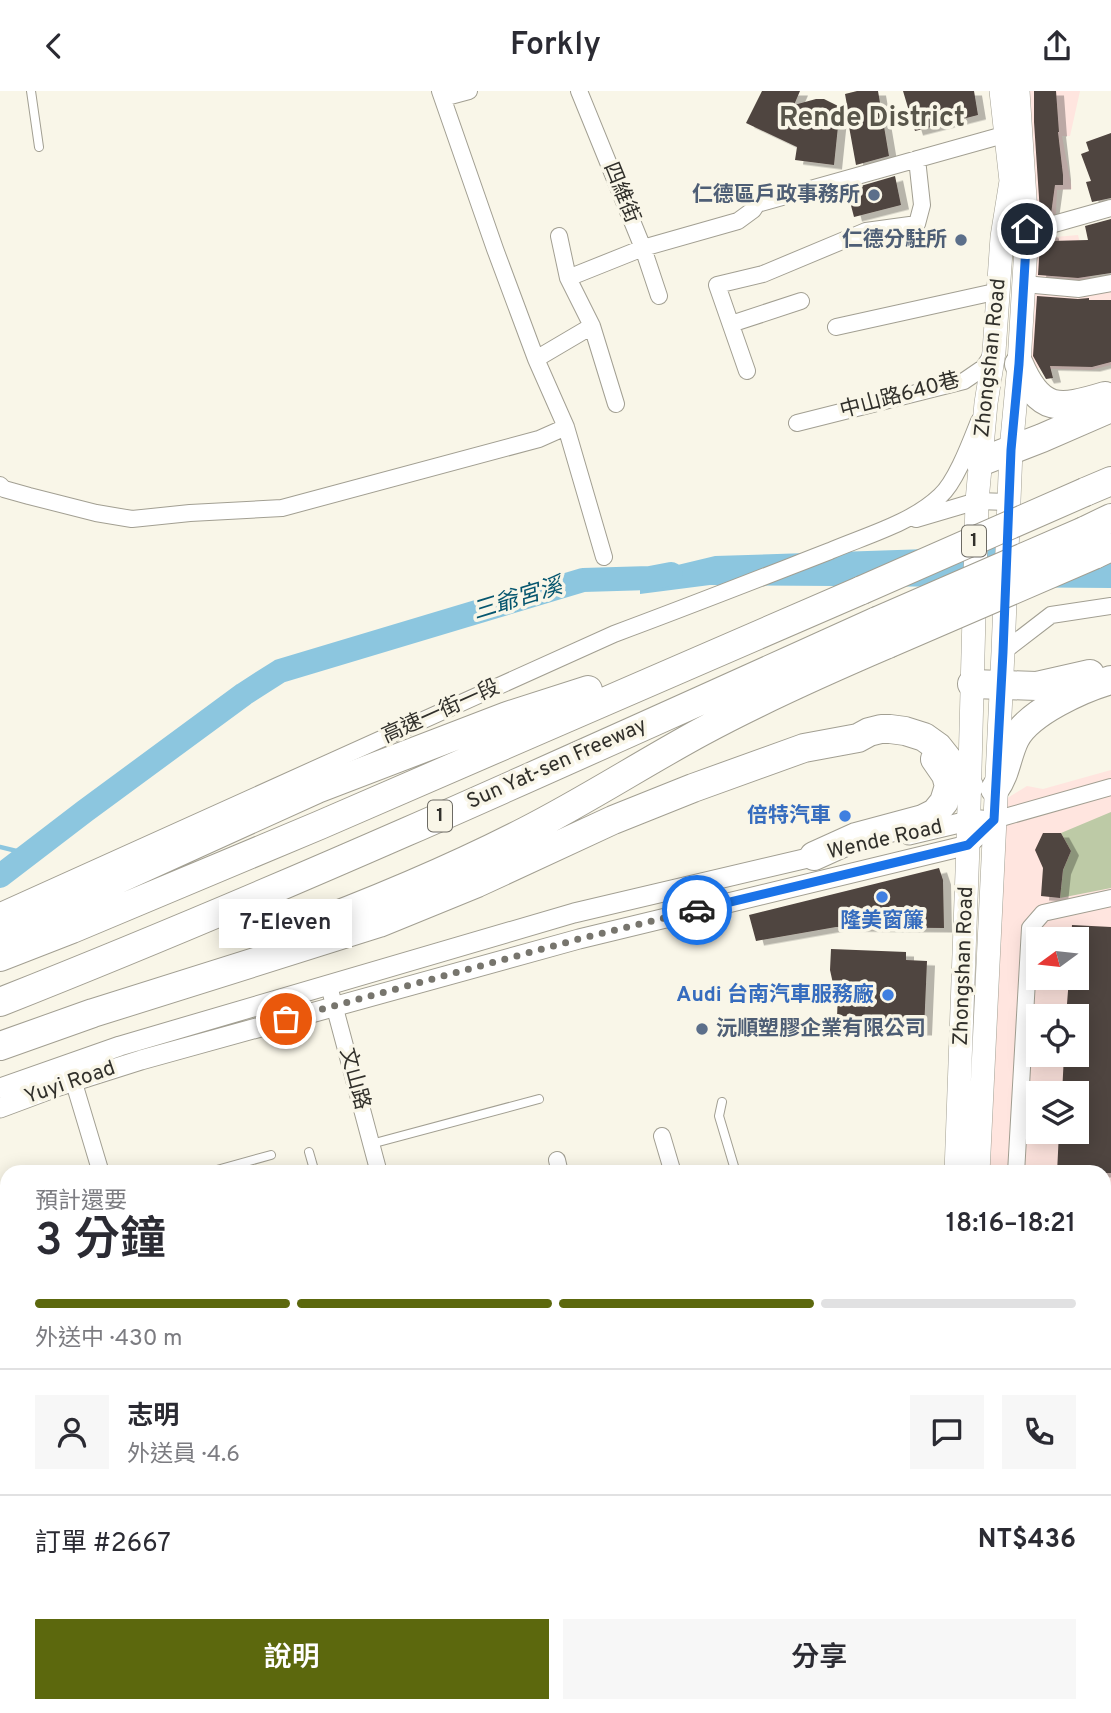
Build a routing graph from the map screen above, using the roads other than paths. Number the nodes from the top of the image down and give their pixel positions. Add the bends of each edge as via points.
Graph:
1 (31, 91) edge
2 (469, 91) edge
3 (579, 91) edge
4 (1001, 91) edge
5 (1018, 91) edge
6 (441, 95) edge
7 (1007, 134) junction
8 (39, 147) dead end
9 (917, 159) junction
10 (1111, 208) edge
11 (1054, 223) joint
12 (1027, 229) junction
13 (559, 236) dead end
14 (643, 248) junction
15 (568, 278) junction
16 (1111, 283) edge
17 (1024, 284) junction
18 (999, 291) junction
19 (659, 296) dead end
20 (800, 301) dead end
21 (731, 324) junction
22 (592, 326) junction
23 (836, 327) dead end
24 (994, 352) junction
25 (536, 359) junction
26 (1019, 364) junction
27 (747, 371) dead end
28 (1111, 394) edge
29 (986, 403) junction
30 (616, 404) dead end
31 (1111, 408) edge
32 (797, 423) dead end
33 (566, 427) junction
34 (1011, 450) junction
35 (980, 462) junction
36 (1111, 481) edge
37 (0, 485) edge
38 (977, 501) junction
39 (1008, 509) junction
40 (1111, 518) edge
41 (887, 528) junction
42 (1111, 547) edge
43 (604, 557) dead end
44 (1111, 606) edge
45 (763, 633) junction
46 (883, 633) junction
47 (1003, 652) junction
48 (1111, 668) edge
49 (1111, 680) edge
50 (972, 684) junction
51 (1001, 686) junction
52 (858, 737) junction
53 (1111, 787) edge
54 (982, 788) junction
55 (994, 820) junction
56 (968, 821) junction
57 (968, 845) junction
58 (814, 856) junction
59 (1111, 898) edge
60 (0, 911) edge
61 (0, 929) edge
62 (0, 957) edge
63 (329, 985) junction
64 (0, 1002) edge
65 (335, 1006) junction
66 (93, 1013) junction
67 (0, 1046) edge
68 (120, 1046) joint
69 (141, 1060) joint
70 (71, 1072) junction
71 (0, 1088) edge
72 (539, 1099) dead end
73 (722, 1102) dead end
74 (0, 1108) edge
75 (662, 1136) dead end
76 (371, 1144) junction
77 (309, 1152) dead end
78 (271, 1155) dead end
79 (99, 1165) edge
80 (235, 1165) edge
81 (313, 1165) edge
82 (377, 1165) edge
83 (671, 1165) edge
84 (734, 1165) edge
85 (956, 1165) edge
86 (978, 1165) edge
87 (1016, 1165) edge

1 - 8 lane
2 - 6 street
3 - 14 street, 四維街
4 - 7 main road, Zhongshan Road
5 - 12 main road, Zhongshan Road
6 - 25 street
7 - 9 street
7 - 18 main road, Zhongshan Road via 1011,181
9 - 14 street via 757,204 738,221
9 - 21 street via 922,205 917,224 866,231 764,274 717,285
10 - 11 street
11 - 12 lane
12 - 17 main road, Zhongshan Road
13 - 15 street
14 - 15 street
14 - 19 street, 四維街
15 - 22 street
16 - 17 street via 1079,289
17 - 26 main road, Zhongshan Road
18 - 23 street
18 - 24 main road, Zhongshan Road
20 - 21 street
21 - 27 street
22 - 25 street
22 - 30 street
24 - 29 main road, Zhongshan Road
24 - 32 street, 中山路640巷 via 983,368 964,381
25 - 33 street
26 - 28 highway via 1032,391 1053,403 1066,406
26 - 34 main road, Zhongshan Road
29 - 35 main road, Zhongshan Road
29 - 41 street, 高速一街一段 via 945,491 921,511
31 - 34 highway
33 - 37 street via 539,439 282,508 132,519
33 - 43 street
34 - 35 highway
34 - 39 main road, Zhongshan Road
35 - 38 main road, Zhongshan Road
36 - 45 highway, Sun Yat-sen Freeway / 1, bridge
38 - 39 street, 高速一街一段
38 - 41 street, 高速一街一段
38 - 50 main road, Zhongshan Road, bridge
39 - 47 main road, Zhongshan Road, bridge
40 - 46 highway, Sun Yat-sen Freeway / 1, bridge
41 - 60 street, 高速一街一段 via 614,634
42 - 46 highway, bridge
44 - 47 street via 1051,615
45 - 61 highway via 507,716 330,784
45 - 62 highway, Sun Yat-sen Freeway / 1 via 320,825
46 - 64 highway, Sun Yat-sen Freeway / 1 via 595,748
46 - 66 highway via 826,671 692,737 526,831 351,911 203,964
47 - 51 main road, Zhongshan Road
48 - 51 highway via 1037,686
49 - 54 highway via 1072,694 1022,729 1001,781
50 - 51 highway
50 - 54 main road, Zhongshan Road
51 - 54 main road, Zhongshan Road
52 - 54 highway via 890,729 924,737
52 - 58 highway via 898,738 919,746 943,769 948,793 930,815 856,837
52 - 66 highway via 804,748 693,788 379,923
53 - 55 street
54 - 55 main road, Zhongshan Road
54 - 56 main road, Zhongshan Road
55 - 56 street, Wende Road
55 - 57 street, Wende Road
55 - 86 main road, Zhongshan Road
56 - 57 main road, Zhongshan Road
56 - 58 street, Wende Road
57 - 65 street, Wende Road via 579,939
57 - 85 main road, Zhongshan Road
58 - 63 street, Wende Road via 574,913
59 - 87 street via 1043,913 1030,928
63 - 65 street, 文山路
63 - 68 street, Wende Road
65 - 69 street, Wende Road
65 - 76 street, 文山路
66 - 67 highway
68 - 70 street, Yuyi Road
69 - 70 street, Yuyi Road
70 - 71 street, Yuyi Road
70 - 74 street, Yuyi Road
70 - 79 street
72 - 76 lane
73 - 84 lane via 719,1116
75 - 83 street
76 - 82 street, 文山路
77 - 81 lane
78 - 80 lane

